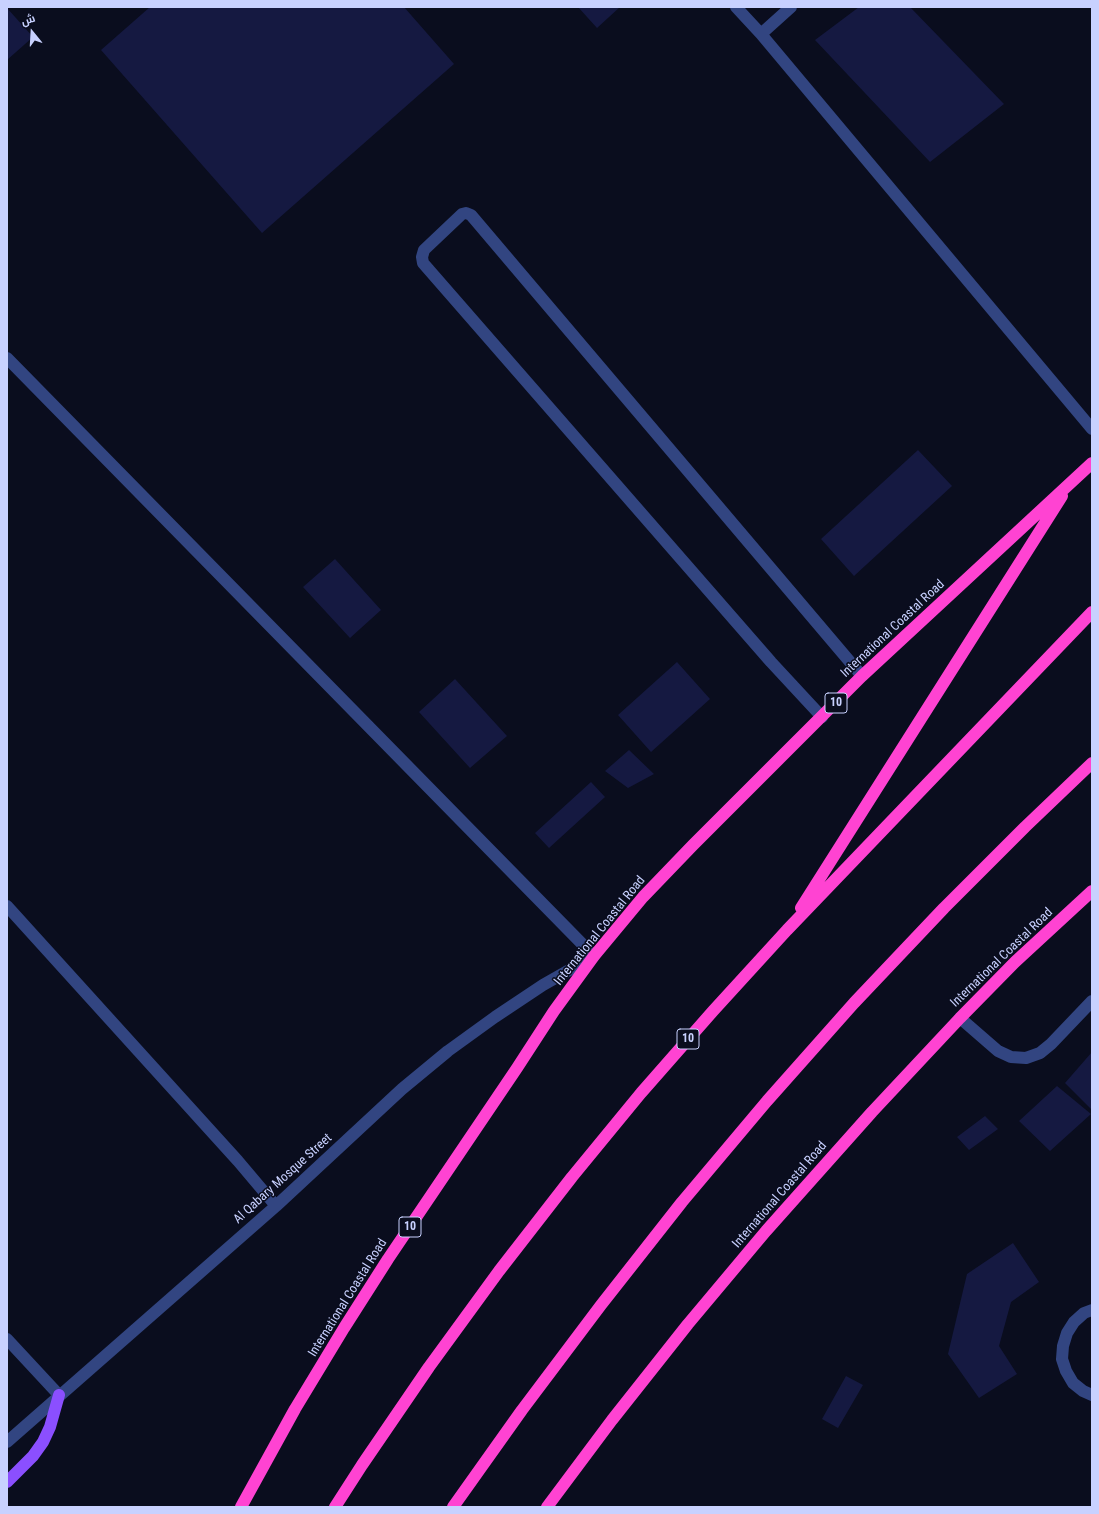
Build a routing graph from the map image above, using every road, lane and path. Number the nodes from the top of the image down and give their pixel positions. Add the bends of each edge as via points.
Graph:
1 (736, 7) edge
2 (791, 7) edge
3 (761, 34) junction
4 (7, 358) edge
5 (1092, 429) edge
6 (1092, 463) edge
7 (1071, 482) junction
8 (1092, 612) edge
9 (862, 676) junction
10 (822, 717) junction
11 (1092, 763) edge
12 (1092, 891) edge
13 (7, 906) edge
14 (787, 930) junction
15 (594, 956) junction
16 (1090, 1006) edge
17 (960, 1018) junction
18 (276, 1206) junction
19 (1092, 1310) edge
20 (7, 1339) edge
21 (59, 1395) junction
22 (1092, 1395) edge
23 (7, 1442) edge
24 (7, 1482) edge
25 (241, 1507) edge
26 (335, 1507) edge
27 (453, 1507) edge
28 (547, 1507) edge

1 - 3 street
2 - 3 street
3 - 5 street
4 - 15 street
6 - 7 highway, International Coastal Road / 10
7 - 9 highway, International Coastal Road / 10
7 - 14 highway
8 - 14 highway, 10
9 - 10 highway, International Coastal Road / 10
9 - 10 street via 471,215 462,214 424,250 423,263 771,662
10 - 15 highway, International Coastal Road / 10 via 649,891
11 - 27 highway via 944,908 767,1101 600,1305
12 - 17 highway, International Coastal Road via 1015,962
13 - 18 street
14 - 26 highway, 10 via 641,1093 567,1183 429,1367
15 - 18 street, Al Qabary Mosque Street via 525,997 448,1051 402,1089
15 - 25 highway, International Coastal Road / 10 via 554,1011 388,1259 295,1409
16 - 17 street via 1040,1053 1026,1058 998,1051
17 - 28 highway, International Coastal Road via 766,1231 688,1324
18 - 21 street, Al Qabary Mosque Street
19 - 22 street via 1074,1322 1067,1333 1062,1359 1073,1383
20 - 21 street
21 - 23 street, Al Qabary Mosque Street
21 - 24 main road via 43,1442

